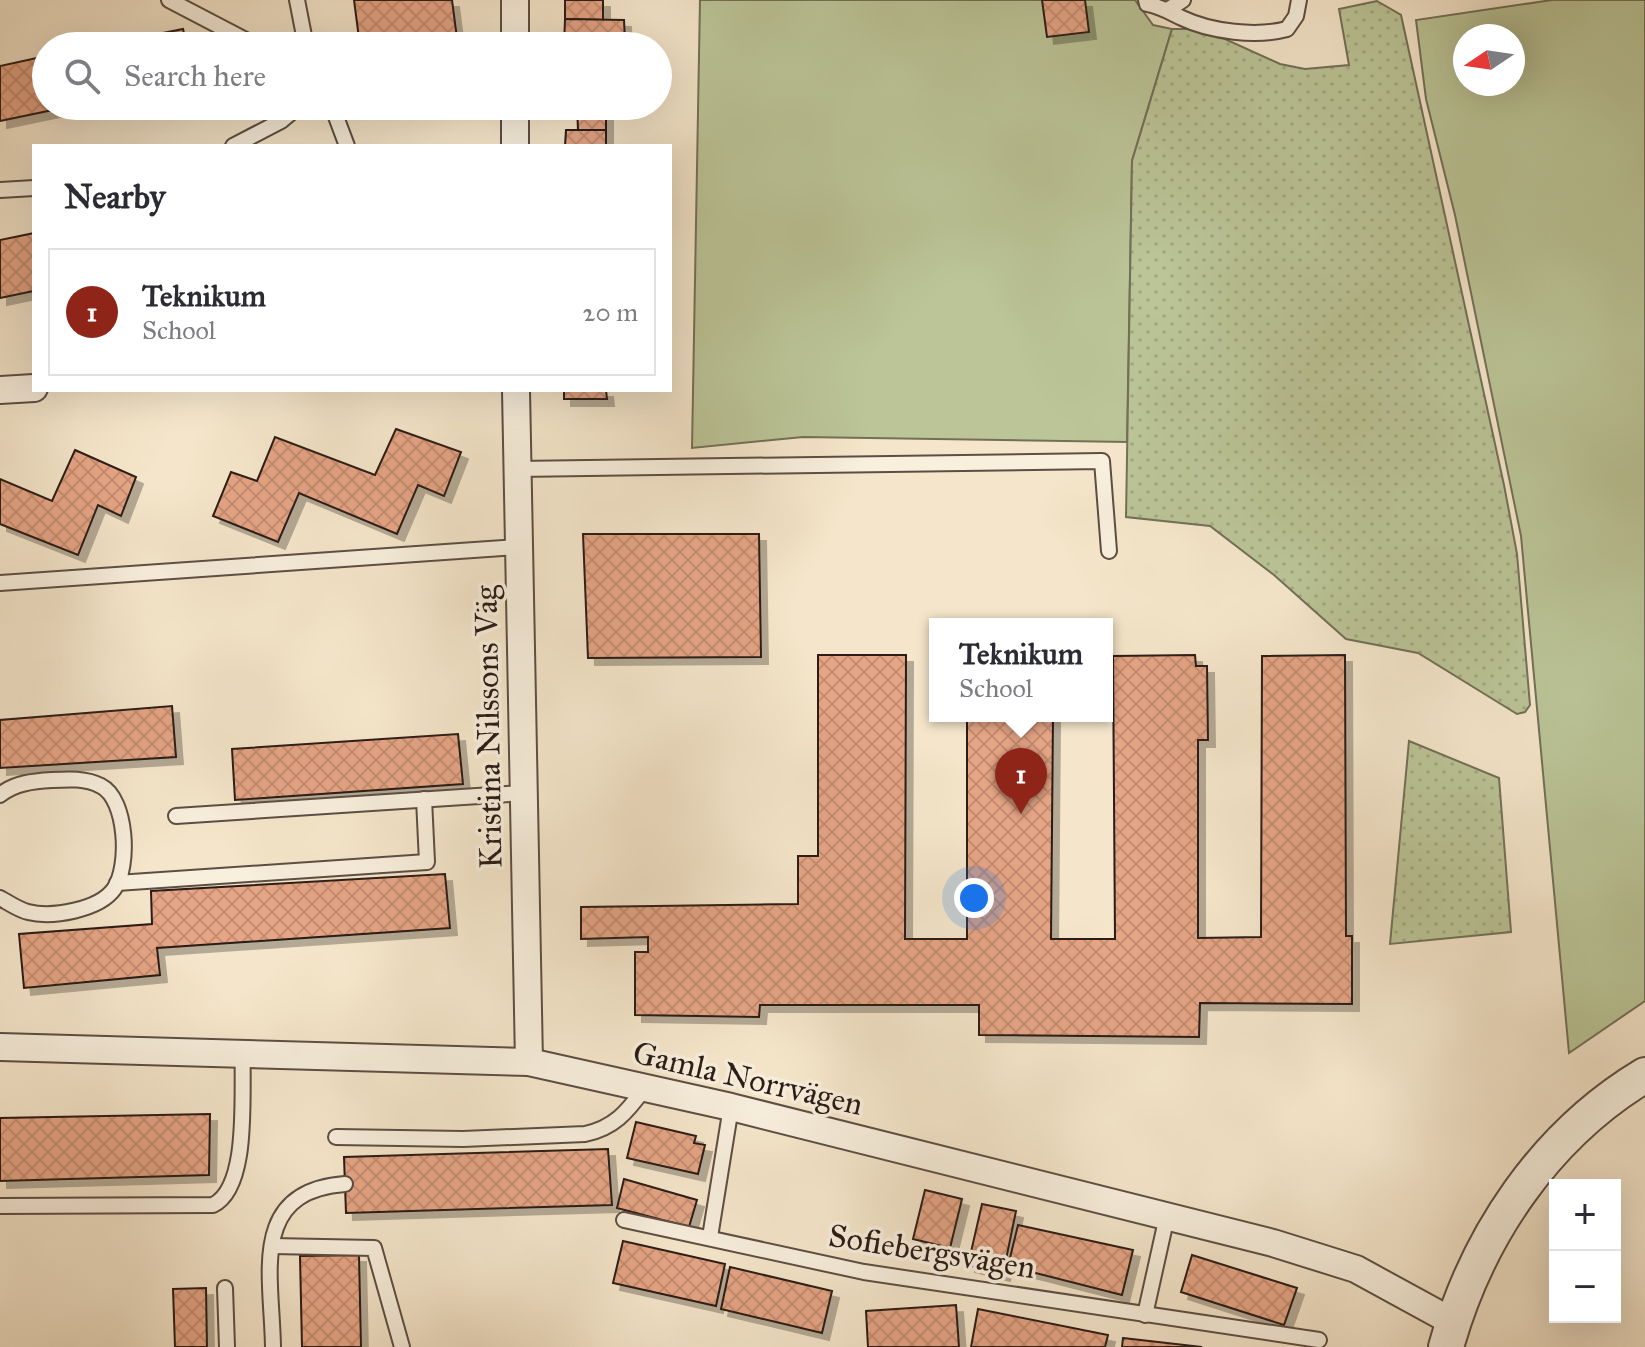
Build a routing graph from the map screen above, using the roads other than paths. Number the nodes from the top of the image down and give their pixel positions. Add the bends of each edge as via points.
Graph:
1 (169, 0) edge
2 (297, 0) edge
3 (515, 0) edge
4 (1146, 0) edge
5 (1183, 0) edge
6 (1299, 0) edge
7 (1169, 9) junction
8 (230, 32) edge
9 (303, 32) edge
10 (515, 32) edge
11 (282, 120) edge
12 (337, 120) edge
13 (515, 120) edge
14 (237, 144) edge
15 (346, 144) edge
16 (515, 144) edge
17 (32, 188) edge
18 (0, 190) edge
19 (32, 388) edge
20 (0, 390) edge
21 (516, 392) edge
22 (517, 469) junction
23 (518, 547) junction
24 (1109, 551) dead end
25 (0, 583) edge
26 (523, 793) junction
27 (0, 795) edge
28 (424, 799) junction
29 (176, 816) dead end
30 (117, 883) junction
31 (0, 898) edge
32 (0, 1047) edge
33 (243, 1054) junction
34 (529, 1062) junction
35 (1645, 1075) edge
36 (644, 1089) junction
37 (731, 1107) junction
38 (336, 1137) dead end
39 (345, 1184) dead end
40 (0, 1206) edge
41 (1167, 1216) junction
42 (624, 1220) dead end
43 (710, 1237) junction
44 (272, 1246) junction
45 (225, 1288) dead end
46 (1145, 1315) junction
47 (1449, 1335) edge
48 (1319, 1340) dead end
49 (227, 1347) edge
50 (273, 1347) edge
51 (402, 1347) edge

1 - 8 lane
2 - 9 lane
3 - 10 street
4 - 7 lane
5 - 7 lane
6 - 7 lane via 1287,29 1268,34 1216,27
11 - 14 lane
12 - 15 lane
13 - 16 street
17 - 18 lane
19 - 20 street
21 - 22 street, Kristina Nilssons Väg
22 - 23 street, Kristina Nilssons Väg
22 - 24 lane via 1102,461
23 - 25 lane
23 - 26 street, Kristina Nilssons Väg
26 - 28 lane
26 - 34 street, Kristina Nilssons Väg
27 - 30 lane via 19,784 51,780 80,779 104,787 124,833
28 - 29 lane
28 - 30 lane via 427,862
30 - 31 lane via 96,904 59,912 27,912
32 - 33 street, Gamla Norrvägen
33 - 34 street, Gamla Norrvägen
33 - 40 lane via 239,1156 226,1199 213,1205
34 - 36 street, Gamla Norrvägen
35 - 47 street via 1592,1111 1522,1186 1481,1256
36 - 37 street, Gamla Norrvägen
36 - 38 lane via 623,1118 585,1134
37 - 41 street, Gamla Norrvägen
37 - 43 lane
39 - 44 lane via 292,1200 280,1212
41 - 46 lane
41 - 47 street, Gamla Norrvägen via 1329,1259 1384,1283
42 - 43 lane, Sofiebergsvägen
43 - 46 lane, Sofiebergsvägen via 864,1272
44 - 50 lane
44 - 51 lane via 374,1248
45 - 49 lane
46 - 48 lane, Sofiebergsvägen

